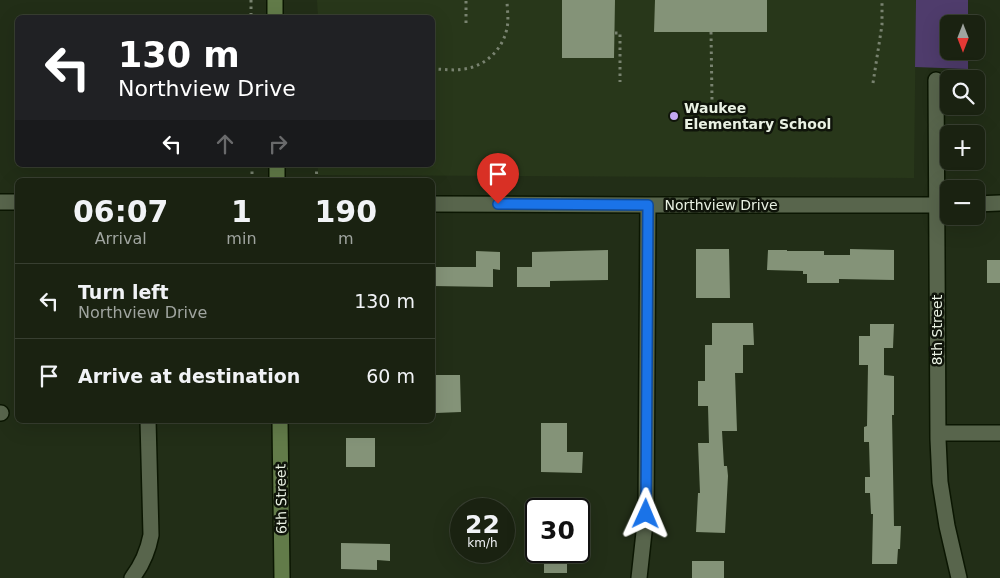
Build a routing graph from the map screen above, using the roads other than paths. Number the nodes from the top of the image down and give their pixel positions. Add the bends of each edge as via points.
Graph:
1 (275, 0) edge
2 (275, 15) edge
3 (936, 80) dead end
4 (941, 180) edge
5 (0, 202) edge
6 (15, 202) edge
7 (1000, 203) edge
8 (435, 204) edge
9 (985, 204) edge
10 (648, 205) junction
11 (940, 205) edge
12 (942, 225) edge
13 (148, 423) edge
14 (280, 423) edge
15 (938, 433) junction
16 (1000, 433) edge
17 (132, 578) edge
18 (282, 578) edge
19 (639, 578) edge
20 (959, 578) edge

1 - 2 main road
3 - 4 street, 8th Street
5 - 6 street
7 - 9 street
8 - 10 street, Northview Drive
10 - 11 street, Northview Drive
10 - 19 street via 646,514
12 - 15 street, 8th Street
13 - 17 street via 151,535 143,562
14 - 18 main road, 6th Street
15 - 16 street
15 - 20 street, 8th Street via 940,482

